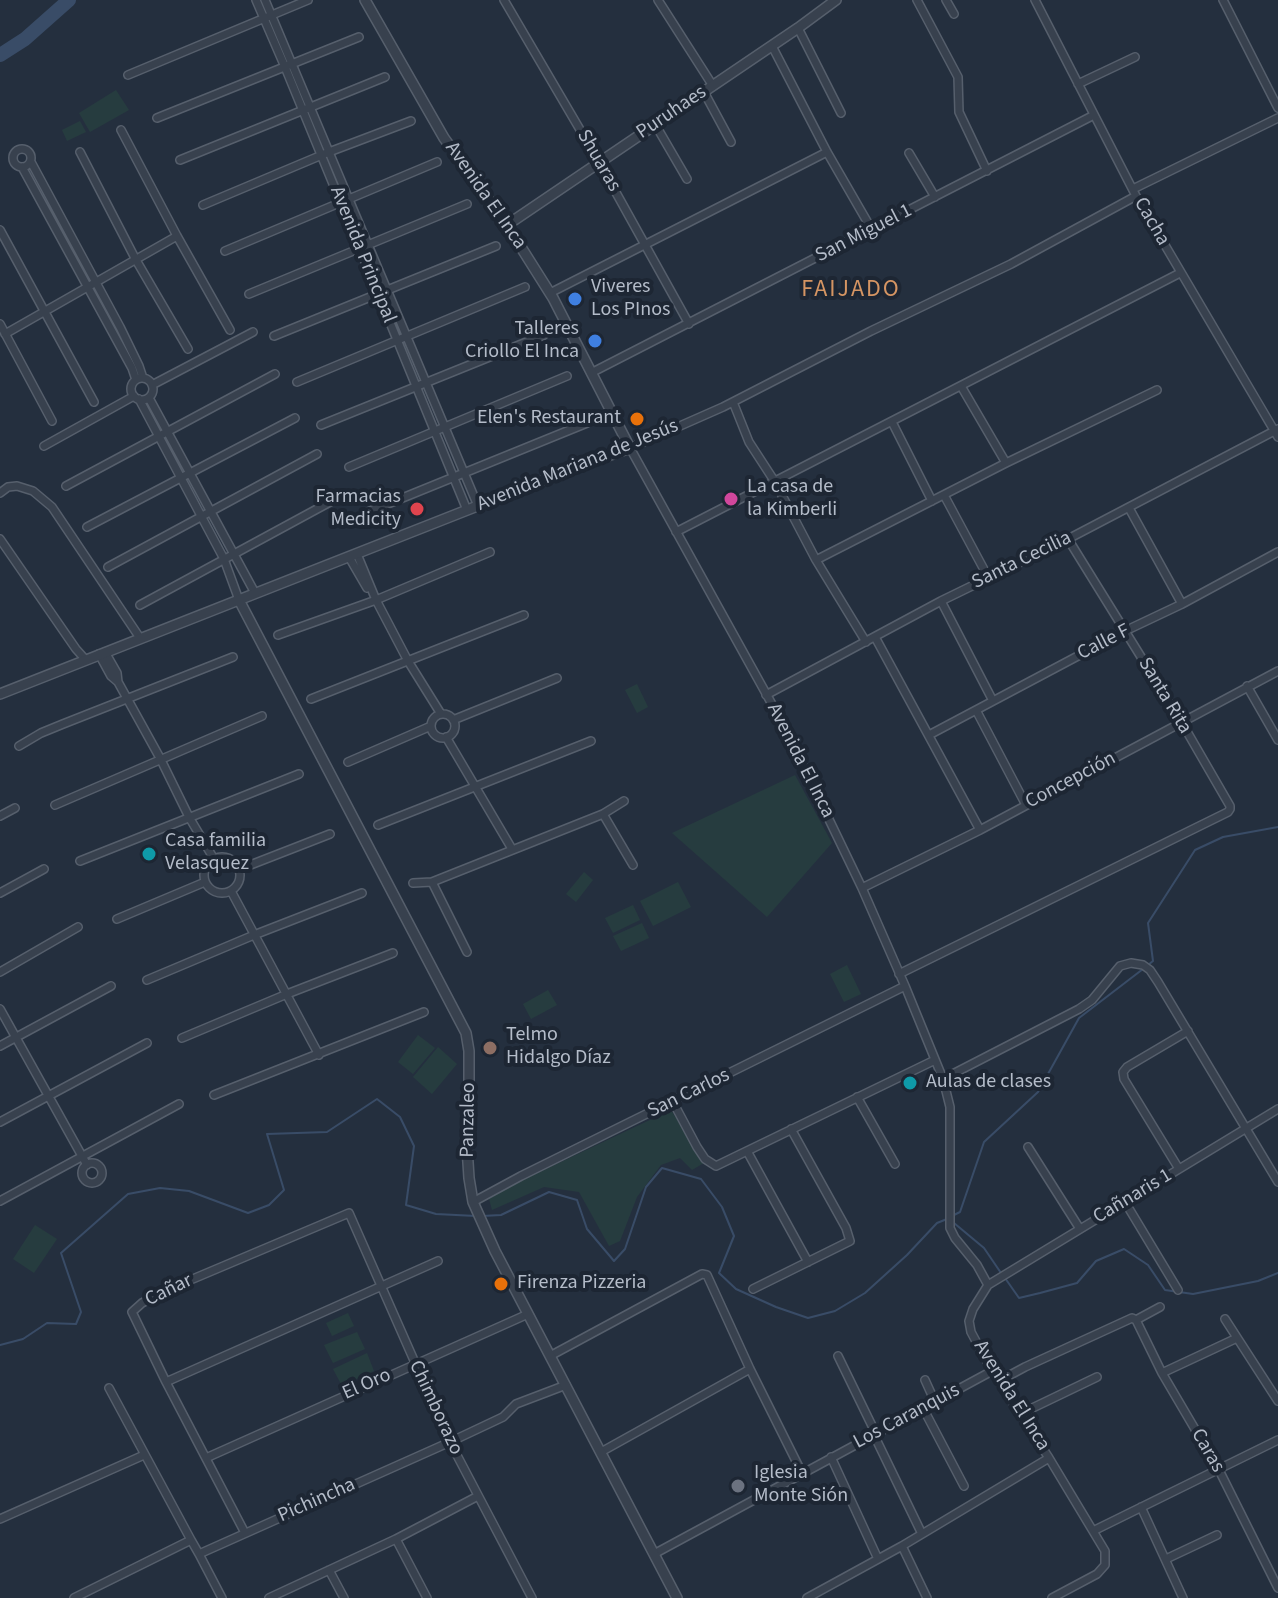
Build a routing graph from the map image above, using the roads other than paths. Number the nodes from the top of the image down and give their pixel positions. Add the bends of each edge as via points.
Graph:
1 (256, 0) edge
2 (265, 0) edge
3 (308, 0) edge
4 (365, 0) edge
5 (504, 0) edge
6 (658, 0) edge
7 (836, 0) edge
8 (917, 0) edge
9 (946, 0) edge
10 (1035, 0) edge
11 (1223, 0) edge
12 (954, 14) dead end
13 (268, 17) junction
14 (798, 28) junction
15 (359, 37) dead end
16 (772, 46) junction
17 (1135, 57) dead end
18 (289, 65) junction
19 (128, 75) dead end
20 (385, 77) dead end
21 (1078, 84) junction
22 (709, 89) junction
23 (1278, 108) edge
24 (306, 109) junction
25 (841, 113) dead end
26 (1094, 115) junction
27 (157, 118) dead end
28 (1278, 118) edge
29 (411, 121) dead end
30 (655, 124) junction
31 (121, 130) dead end
32 (731, 142) dead end
33 (80, 152) dead end
34 (827, 152) junction
35 (909, 153) dead end
36 (325, 154) junction
37 (180, 160) dead end
38 (31, 162) junction
39 (437, 162) dead end
40 (599, 162) junction
41 (22, 167) junction
42 (987, 171) junction
43 (687, 179) dead end
44 (1134, 193) junction
45 (935, 197) junction
46 (345, 201) junction
47 (467, 204) dead end
48 (203, 205) dead end
49 (507, 225) junction
50 (66, 228) junction
51 (0, 230) edge
52 (872, 230) junction
53 (57, 233) junction
54 (177, 236) junction
55 (645, 244) junction
56 (496, 246) dead end
57 (364, 247) junction
58 (225, 251) dead end
59 (136, 260) junction
60 (1180, 273) junction
61 (95, 281) junction
62 (87, 286) junction
63 (525, 287) dead end
64 (387, 291) junction
65 (550, 293) junction
66 (249, 294) dead end
67 (378, 294) junction
68 (44, 310) junction
69 (0, 324) edge
70 (689, 324) junction
71 (115, 329) junction
72 (230, 330) dead end
73 (253, 332) dead end
74 (5, 334) junction
75 (544, 335) dead end
76 (274, 336) dead end
77 (406, 337) junction
78 (397, 341) junction
79 (188, 349) dead end
80 (591, 373) junction
81 (275, 374) dead end
82 (567, 376) dead end
83 (140, 379) junction
84 (297, 382) dead end
85 (425, 383) junction
86 (152, 385) junction
87 (961, 386) junction
88 (416, 387) junction
89 (1157, 390) dead end
90 (136, 398) junction
91 (149, 398) junction
92 (94, 402) dead end
93 (733, 402) junction
94 (295, 418) dead end
95 (52, 421) dead end
96 (892, 422) junction
97 (587, 423) dead end
98 (321, 425) dead end
99 (444, 427) junction
100 (167, 432) junction
101 (434, 432) junction
102 (1277, 432) edge
103 (158, 437) junction
104 (44, 446) dead end
105 (630, 448) junction
106 (317, 454) dead end
107 (1006, 463) junction
108 (349, 467) dead end
109 (190, 473) junction
110 (463, 473) junction
111 (452, 477) junction
112 (180, 478) junction
113 (775, 482) junction
114 (66, 486) dead end
115 (0, 493) edge
116 (944, 495) junction
117 (341, 496) dead end
118 (932, 501) junction
119 (478, 506) junction
120 (1129, 508) junction
121 (467, 510) junction
122 (210, 511) junction
123 (363, 514) dead end
124 (201, 517) junction
125 (87, 527) dead end
126 (676, 532) junction
127 (0, 539) edge
128 (1068, 539) junction
129 (490, 552) dead end
130 (1278, 552) edge
131 (234, 553) junction
132 (353, 555) junction
133 (224, 559) junction
134 (816, 560) junction
135 (108, 567) dead end
136 (988, 577) junction
137 (255, 593) junction
138 (239, 600) junction
139 (376, 600) junction
140 (941, 601) junction
141 (1182, 604) junction
142 (140, 605) dead end
143 (524, 615) dead end
144 (1125, 631) junction
145 (278, 635) dead end
146 (875, 637) junction
147 (140, 638) junction
148 (866, 642) junction
149 (102, 653) junction
150 (233, 657) dead end
151 (85, 659) junction
152 (408, 661) junction
153 (1278, 671) edge
154 (557, 678) dead end
155 (1247, 686) junction
156 (0, 694) edge
157 (766, 695) junction
158 (126, 698) junction
159 (311, 699) dead end
160 (993, 701) junction
161 (976, 710) junction
162 (441, 714) junction
163 (262, 716) dead end
164 (453, 720) junction
165 (1182, 723) junction
166 (431, 726) junction
167 (929, 735) junction
168 (446, 737) junction
169 (1278, 740) edge
170 (591, 741) dead end
171 (19, 746) dead end
172 (160, 758) junction
173 (348, 762) dead end
174 (299, 774) dead end
175 (476, 787) junction
176 (624, 801) dead end
177 (55, 805) dead end
178 (1026, 805) junction
179 (15, 808) dead end
180 (603, 814) junction
181 (0, 816) edge
182 (189, 817) junction
183 (378, 825) dead end
184 (980, 830) junction
185 (330, 834) dead end
186 (512, 849) junction
187 (214, 859) junction
188 (80, 861) dead end
189 (633, 865) dead end
190 (44, 869) dead end
191 (240, 869) junction
192 (205, 882) junction
193 (432, 882) junction
194 (413, 883) dead end
195 (862, 888) junction
196 (231, 891) junction
197 (0, 893) edge
198 (362, 893) dead end
199 (117, 919) dead end
200 (78, 927) dead end
201 (254, 935) junction
202 (467, 952) dead end
203 (393, 953) dead end
204 (0, 972) edge
205 (899, 974) junction
206 (147, 980) dead end
207 (111, 986) dead end
208 (905, 986) junction
209 (287, 994) junction
210 (0, 1009) edge
211 (424, 1012) dead end
212 (1188, 1031) junction
213 (17, 1038) junction
214 (182, 1038) dead end
215 (147, 1043) dead end
216 (0, 1046) edge
217 (319, 1055) junction
218 (935, 1060) junction
219 (943, 1079) junction
220 (214, 1095) dead end
221 (49, 1096) junction
222 (857, 1097) junction
223 (673, 1102) junction
224 (179, 1104) dead end
225 (1278, 1109) edge
226 (0, 1122) edge
227 (791, 1129) junction
228 (1245, 1129) junction
229 (1028, 1147) dead end
230 (747, 1151) junction
231 (84, 1161) junction
232 (895, 1164) dead end
233 (1179, 1169) junction
234 (1278, 1182) edge
235 (0, 1201) edge
236 (1125, 1202) junction
237 (475, 1204) junction
238 (349, 1213) joint
239 (1080, 1229) junction
240 (438, 1261) dead end
241 (808, 1262) junction
242 (992, 1282) junction
243 (380, 1286) junction
244 (753, 1289) dead end
245 (1178, 1290) dead end
246 (1160, 1307) dead end
247 (528, 1314) junction
248 (1134, 1319) junction
249 (1225, 1319) dead end
250 (1237, 1338) junction
251 (550, 1356) junction
252 (838, 1356) dead end
253 (414, 1363) junction
254 (750, 1369) junction
255 (992, 1371) junction
256 (1162, 1373) junction
257 (1097, 1377) dead end
258 (925, 1380) dead end
259 (999, 1381) junction
260 (166, 1382) junction
261 (566, 1385) junction
262 (109, 1388) dead end
263 (1278, 1401) edge
264 (935, 1402) junction
265 (923, 1408) junction
266 (1020, 1414) junction
267 (875, 1434) junction
268 (1278, 1440) edge
269 (450, 1442) junction
270 (601, 1452) junction
271 (144, 1455) junction
272 (831, 1457) junction
273 (206, 1458) junction
274 (1049, 1458) junction
275 (1219, 1470) junction
276 (802, 1473) junction
277 (964, 1486) dead end
278 (478, 1496) junction
279 (1141, 1507) junction
280 (0, 1519) edge
281 (1093, 1531) junction
282 (245, 1533) junction
283 (922, 1534) junction
284 (1217, 1535) dead end
285 (396, 1539) junction
286 (191, 1540) junction
287 (902, 1546) junction
288 (199, 1554) junction
289 (654, 1554) junction
290 (878, 1559) junction
291 (1166, 1559) junction
292 (329, 1570) junction
293 (1274, 1570) edge
294 (1278, 1588) edge
295 (1056, 1597) edge
296 (74, 1598) edge
297 (222, 1598) edge
298 (269, 1598) edge
299 (344, 1598) edge
300 (427, 1598) edge
301 (532, 1598) edge
302 (677, 1598) edge
303 (807, 1598) edge
304 (927, 1598) edge
305 (1183, 1598) edge

1 - 13 street, Avenida Principal
2 - 13 street, Avenida Principal
3 - 13 street
4 - 49 street, Avenida El Inca via 444,138
5 - 40 street, Shuaras
6 - 22 street
7 - 14 street, Puruhaes
8 - 42 street via 958,77 959,112
9 - 12 street
10 - 21 street, Cacha
11 - 23 street
13 - 18 street, Avenida Principal
13 - 19 street
14 - 16 street, Puruhaes
14 - 25 street
15 - 18 street
16 - 22 street, Puruhaes
16 - 34 street
17 - 21 street
18 - 24 street, Avenida Principal
18 - 27 street
20 - 24 street
21 - 26 street, Cacha
22 - 30 street, Puruhaes
22 - 32 street
24 - 36 street, Avenida Principal
24 - 37 street
26 - 42 street, San Miguel 1
26 - 44 street, Cacha
28 - 44 street, Avenida Mariana de Jesús
29 - 36 street
30 - 40 street, Puruhaes
30 - 43 street
31 - 54 street
33 - 59 street
34 - 52 street
34 - 55 street
35 - 45 street
36 - 46 street, Avenida Principal
36 - 48 street
38 - 41 street
38 - 41 street via 29,151 19,149 13,160
38 - 50 street
39 - 46 street
40 - 49 street, Puruhaes
40 - 55 street, Shuaras
41 - 53 street
42 - 45 street, San Miguel 1
44 - 60 street, Cacha
44 - 93 street, Avenida Mariana de Jesús via 1011,264
45 - 52 street, San Miguel 1
46 - 57 street, Avenida Principal
46 - 58 street
47 - 57 street
49 - 65 street, Avenida El Inca
50 - 53 street
50 - 61 street
51 - 68 street
52 - 70 street, San Miguel 1
53 - 62 street
54 - 59 street
54 - 72 street
55 - 65 street
55 - 70 street, Shuaras
56 - 64 street
57 - 64 street, Avenida Principal
57 - 66 street
57 - 67 street, Avenida Principal
59 - 61 street
59 - 79 street
60 - 87 street
60 - 102 street, Cacha
61 - 62 street
61 - 71 street
62 - 68 street
62 - 71 street
63 - 77 street
64 - 67 street
64 - 77 street, Avenida Principal
65 - 80 street, Avenida El Inca
67 - 76 street
67 - 78 street, Avenida Principal
68 - 74 street
68 - 92 street
69 - 74 street
70 - 80 street, San Miguel 1
71 - 83 street
73 - 86 street
74 - 95 street
75 - 85 street
77 - 78 street
77 - 85 street, Avenida Principal
78 - 84 street
78 - 88 street, Avenida Principal
80 - 105 street, Avenida El Inca
81 - 100 street
82 - 99 street
83 - 86 street
83 - 90 street via 132,387
85 - 88 street
85 - 99 street, Avenida Principal
86 - 91 street
87 - 96 street
87 - 107 street
88 - 98 street
88 - 101 street, Avenida Principal
89 - 107 street
90 - 91 street
90 - 103 street
90 - 104 street
91 - 100 street
93 - 105 street, Avenida Mariana de Jesús
93 - 113 street via 749,442
94 - 109 street
96 - 113 street
96 - 118 street
97 - 110 street
99 - 101 street
99 - 110 street, Avenida Principal
100 - 103 street
100 - 109 street
101 - 108 street
101 - 111 street, Avenida Principal
102 - 120 street, Santa Cecilia
103 - 112 street
103 - 114 street
105 - 119 street, Avenida Mariana de Jesús
105 - 126 street, Avenida El Inca
106 - 122 street
107 - 116 street
109 - 112 street
109 - 122 street
110 - 111 street
110 - 119 street, Avenida Principal
111 - 121 street, Avenida Principal
111 - 123 street
112 - 124 street
112 - 125 street
113 - 126 street
113 - 134 street
115 - 147 street via 17,486 52,507
116 - 118 street
116 - 136 street
117 - 131 street
118 - 134 street
119 - 121 street, Avenida Mariana de Jesús
120 - 128 street, Santa Cecilia
120 - 141 street
121 - 132 street, Avenida Mariana de Jesús
122 - 124 street
122 - 131 street
124 - 133 street
124 - 135 street
126 - 157 street, Avenida El Inca
127 - 151 street
128 - 136 street, Santa Cecilia
128 - 144 street, Santa Rita
129 - 139 street
130 - 141 street, Calle F
131 - 133 street
131 - 137 street
132 - 137 street, Avenida Mariana de Jesús
132 - 139 street via 359,576
133 - 138 street
133 - 142 street
134 - 148 street
136 - 140 street, Santa Cecilia
137 - 138 street, Avenida Mariana de Jesús
138 - 147 street, Avenida Mariana de Jesús
138 - 237 street, Panzaleo via 466,1033 467,1147
139 - 145 street
139 - 152 street
140 - 146 street, Santa Cecilia
140 - 160 street
141 - 144 street, Calle F
143 - 152 street
144 - 160 street, Calle F
144 - 165 street, Santa Rita
146 - 148 street, Santa Cecilia
146 - 167 street
147 - 149 street, Avenida Mariana de Jesús
148 - 157 street, Santa Cecilia
149 - 151 street, Avenida Mariana de Jesús
149 - 158 street
150 - 158 street
151 - 156 street, Avenida Mariana de Jesús
152 - 159 street
152 - 162 street
153 - 155 street, Concepción
154 - 164 street
155 - 165 street, Concepción
155 - 169 street
157 - 195 street, Avenida El Inca
158 - 171 street
158 - 172 street
160 - 161 street, Calle F
161 - 167 street, Calle F
161 - 178 street
162 - 164 street
162 - 166 street
163 - 172 street
164 - 168 street via 454,730
165 - 178 street, Concepción
165 - 205 street, Santa Rita via 1230,806 1228,812
166 - 168 street via 436,735
166 - 173 street
167 - 184 street
168 - 175 street
170 - 175 street
172 - 177 street
172 - 182 street
174 - 182 street
175 - 183 street
175 - 186 street
176 - 180 street
178 - 184 street, Concepción
179 - 181 street
180 - 186 street
180 - 189 street
182 - 187 street
182 - 188 street
184 - 195 street, Concepción
185 - 191 street
186 - 193 street
187 - 191 street via 229,858
187 - 192 street via 204,871
190 - 197 street
191 - 196 street
192 - 196 street via 212,891
192 - 199 street
193 - 194 street
193 - 202 street
195 - 205 street, Avenida El Inca
196 - 201 street
198 - 201 street
200 - 204 street
201 - 206 street
201 - 209 street
203 - 209 street
205 - 208 street, Avenida El Inca
207 - 213 street
208 - 218 street, Avenida El Inca
208 - 223 street, San Carlos
209 - 214 street
209 - 217 street
210 - 213 street
211 - 217 street
212 - 219 street via 1158,982 1146,968 1131,963 1120,966 1079,1009
212 - 228 street
212 - 233 street via 1123,1072
213 - 216 street
213 - 221 street
215 - 221 street
217 - 220 street
218 - 219 street, Avenida El Inca
218 - 222 street
219 - 242 street, Avenida El Inca via 950,1107 950,1228
221 - 226 street
221 - 231 street
222 - 227 street
222 - 232 street
223 - 230 street via 705,1159 716,1166
223 - 237 street, San Carlos
224 - 231 street
225 - 228 street, Cañnaris 1
227 - 230 street
227 - 241 street via 850,1241
228 - 233 street, Cañnaris 1
228 - 234 street
229 - 239 street
230 - 241 street
231 - 235 street
233 - 236 street, Cañnaris 1
236 - 239 street, Cañnaris 1
236 - 245 street
237 - 247 street, Panzaleo
238 - 243 street, Chimborazo
238 - 260 street, Cañar via 134,1308 134,1319
239 - 242 street, Cañnaris 1
240 - 243 street
241 - 244 street
242 - 255 street, Avenida El Inca via 973,1309 969,1326
243 - 253 street, Chimborazo
243 - 260 street
246 - 248 street
247 - 251 street, Panzaleo
247 - 253 street, El Oro
248 - 256 street, Caras
248 - 259 street
249 - 250 street
250 - 256 street
250 - 263 street
251 - 254 street via 704,1274
251 - 261 street, Panzaleo
252 - 267 street
253 - 269 street, Chimborazo
253 - 273 street, El Oro
254 - 270 street
254 - 276 street
255 - 259 street, Avenida El Inca
255 - 264 street, Los Caranquis
256 - 275 street, Caras
257 - 266 street
258 - 264 street
259 - 266 street, Avenida El Inca
260 - 273 street, Cañar
261 - 269 street, Pichincha via 516,1404 503,1417
261 - 270 street, Panzaleo
262 - 271 street
264 - 265 street, Los Caranquis
265 - 267 street, Los Caranquis
265 - 277 street
266 - 274 street, Avenida El Inca
267 - 272 street, Los Caranquis
267 - 283 street
268 - 275 street
269 - 278 street, Chimborazo
269 - 282 street, Pichincha
270 - 289 street, Panzaleo
271 - 280 street
271 - 286 street
272 - 276 street, Los Caranquis
272 - 290 street
273 - 282 street, Cañar
274 - 281 street, Avenida El Inca
274 - 283 street
275 - 279 street
275 - 293 street, Caras
276 - 289 street, Los Caranquis
278 - 285 street
278 - 301 street, Chimborazo
279 - 281 street
279 - 291 street
281 - 295 street, Avenida El Inca via 1105,1551 1105,1565
282 - 288 street, Pichincha
283 - 287 street
284 - 291 street
285 - 292 street
285 - 300 street
286 - 288 street
286 - 296 street
287 - 290 street
287 - 304 street
288 - 297 street
289 - 302 street, Panzaleo
290 - 303 street
291 - 305 street
292 - 298 street
292 - 299 street
293 - 294 street, Caras

